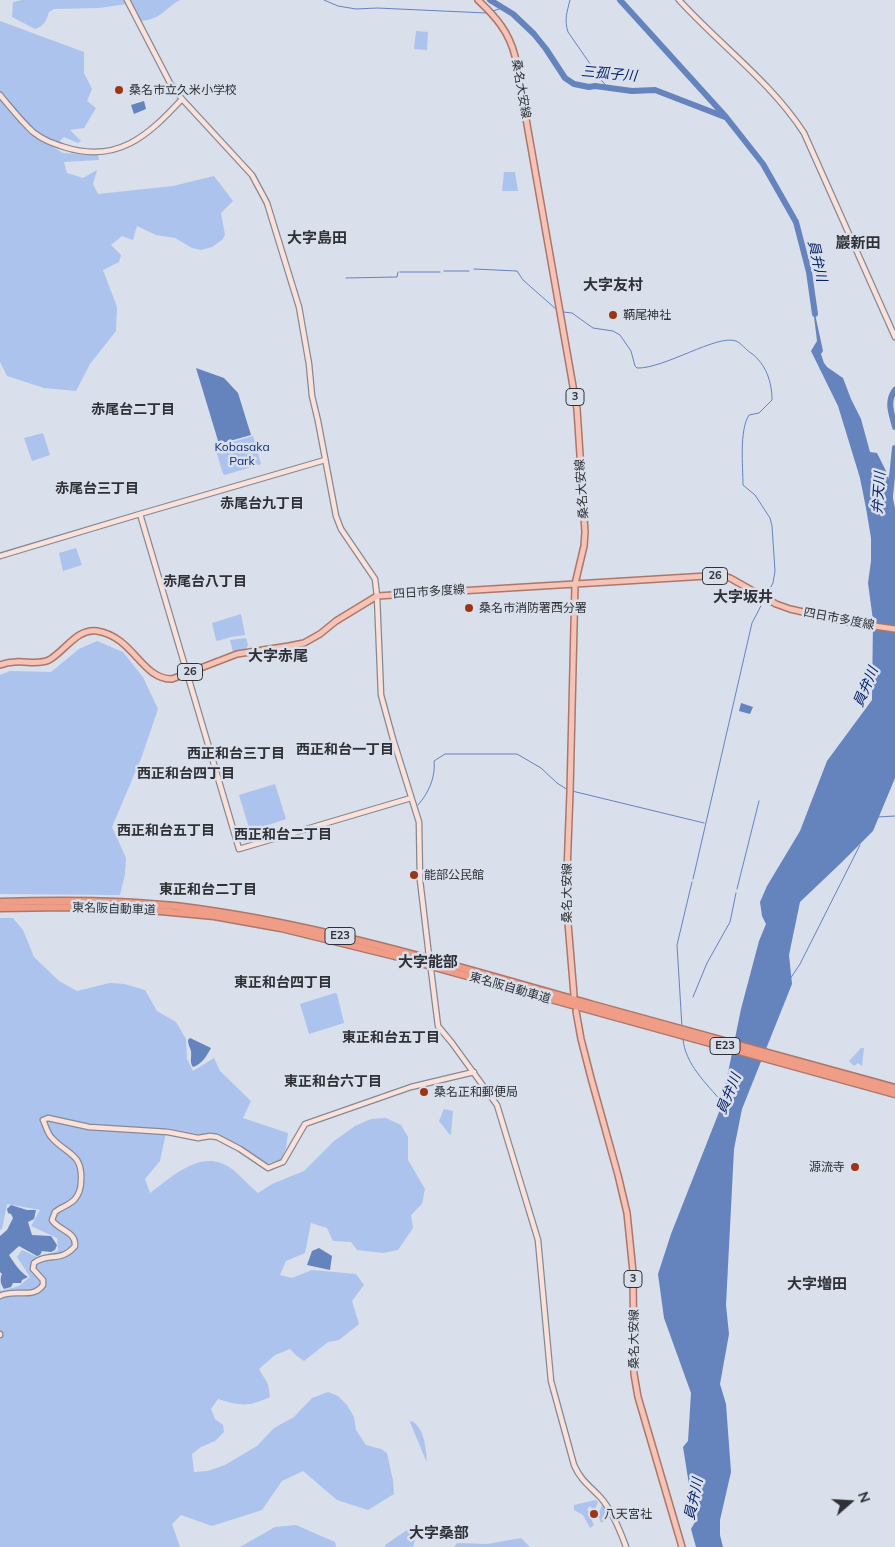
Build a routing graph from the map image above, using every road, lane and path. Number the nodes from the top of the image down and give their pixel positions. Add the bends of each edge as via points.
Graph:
1 (126, 0) edge
2 (478, 0) edge
3 (679, 0) edge
4 (0, 95) edge
5 (182, 99) junction
6 (895, 337) edge
7 (325, 460) junction
8 (140, 514) junction
9 (0, 556) edge
10 (575, 584) junction
11 (377, 596) junction
12 (895, 629) edge
13 (0, 665) edge
14 (187, 674) junction
15 (411, 798) junction
16 (0, 902) edge
17 (0, 908) edge
18 (429, 956) dead end
19 (431, 970) dead end
20 (574, 995) dead end
21 (576, 1011) dead end
22 (670, 1029) junction
23 (474, 1072) junction
24 (881, 1087) junction
25 (895, 1088) edge
26 (895, 1094) edge
27 (0, 1296) edge
28 (626, 1547) edge
29 (682, 1547) edge

1 - 5 street via 162,70
2 - 10 main road, 桑名大安線 / 3 via 506,31 515,56 577,409 585,532
3 - 6 street via 795,119
4 - 5 street via 35,133 49,142 87,153 107,151 136,141 158,125
5 - 7 street via 252,175 267,203 299,307
7 - 8 street
7 - 11 street via 338,522 375,579
8 - 9 street
8 - 14 street
10 - 11 main road, 四日市多度線 / 26
10 - 12 main road, 四日市多度線 / 26 via 716,576 730,578 790,609
10 - 20 main road, 桑名大安線 / 3 via 566,899
11 - 14 main road, 四日市多度線 / 26 via 304,643 237,654
11 - 15 street via 381,695
13 - 14 main road, 四日市多度線 / 26 via 46,661 81,634 96,631 125,644 150,672 159,677 172,679
14 - 15 street via 239,849
15 - 18 street via 420,829 420,880
16 - 22 highway, 東名阪自動車道 / E23 via 140,903 282,923 396,950
17 - 22 highway, 東名阪自動車道 / E23 via 139,909 254,923 395,956
19 - 23 street via 439,1029
21 - 29 main road, 桑名大安線 / 3 via 627,1213 633,1272 632,1353 638,1397
22 - 24 highway, 東名阪自動車道 / E23
23 - 27 street via 403,1090 311,1121 302,1127 283,1162 268,1168 218,1137 198,1138 168,1132 89,1127 48,1118 43,1120 53,1140 70,1151 81,1167 81,1186 76,1199 53,1216 55,1224 73,1237 75,1246 65,1256 44,1257 34,1263 44,1285 40,1290
23 - 28 street via 497,1105 538,1240 550,1372 574,1465 579,1477 603,1500
24 - 25 highway, 東名阪自動車道 / E23
24 - 26 highway, 東名阪自動車道 / E23

